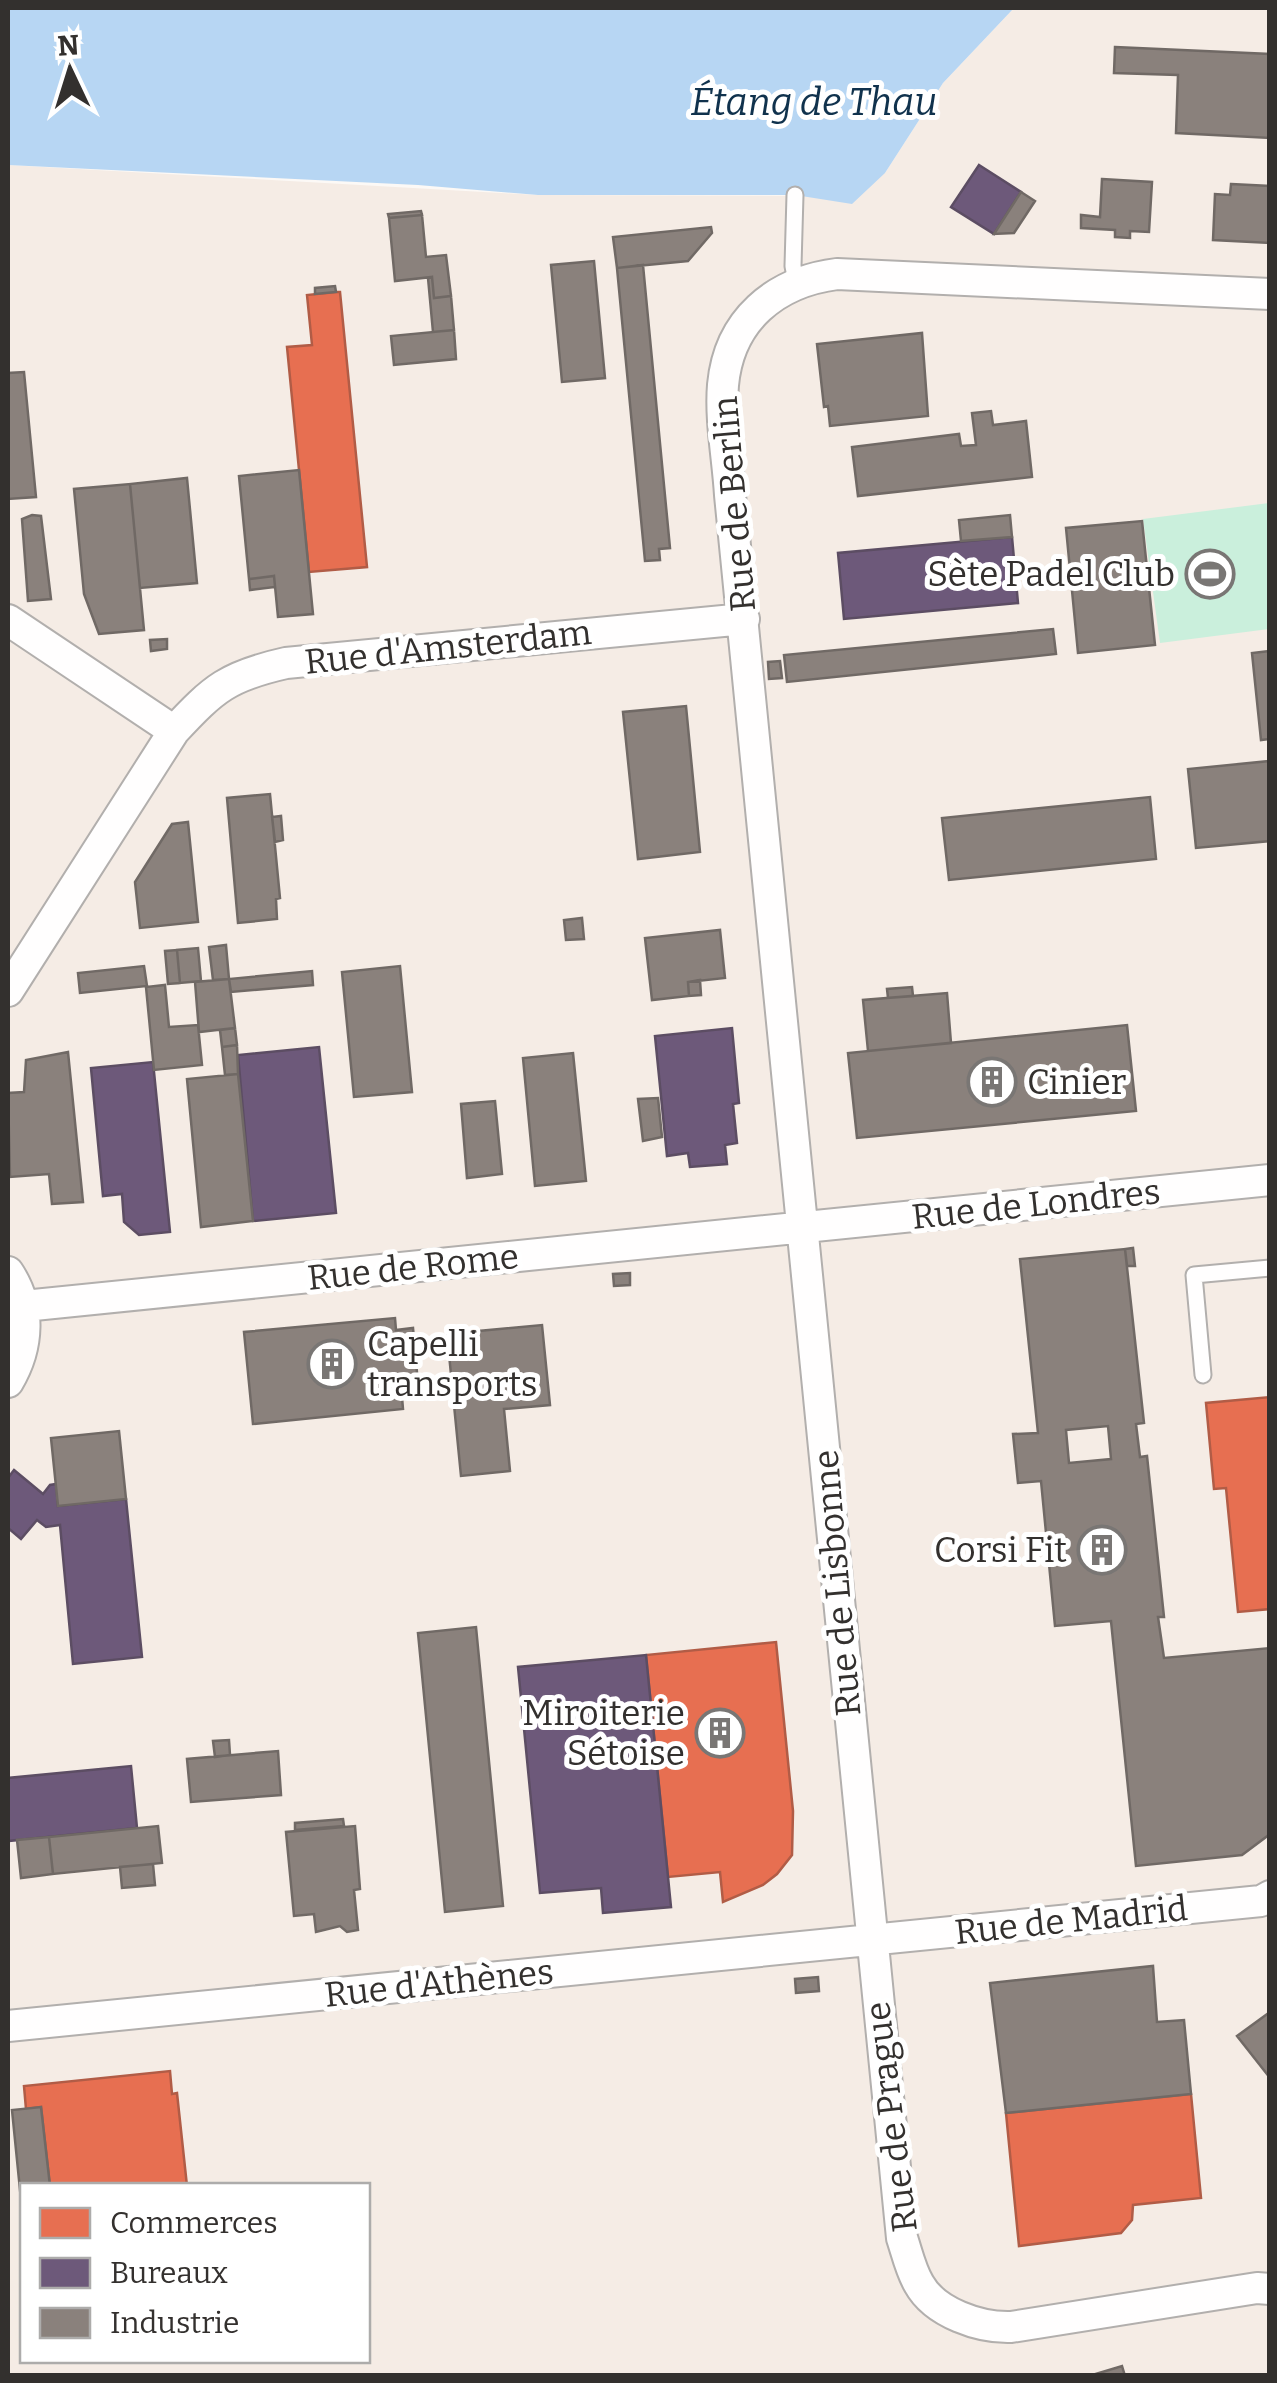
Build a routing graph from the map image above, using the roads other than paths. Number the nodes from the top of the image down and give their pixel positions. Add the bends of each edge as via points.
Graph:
1 (795, 196) dead end
2 (796, 282) junction
3 (1270, 294) edge
4 (744, 619) junction
5 (8, 620) edge
6 (174, 731) junction
7 (8, 991) edge
8 (1270, 1180) edge
9 (803, 1227) junction
10 (1270, 1268) edge
11 (8, 1272) edge
12 (24, 1306) junction
13 (1203, 1375) dead end
14 (8, 1382) edge
15 (1270, 1896) edge
16 (871, 1940) junction
17 (8, 2026) edge
18 (1270, 2289) edge

1 - 2 lane
2 - 3 street, Rue de Berlin via 837,274
2 - 4 street, Rue de Berlin via 756,310 740,331 723,388
4 - 6 street, Rue d'Amsterdam via 274,666 222,685
4 - 9 street, Rue de Berlin
5 - 6 street
6 - 7 street, Rue d'Amsterdam
8 - 9 street, Rue de Londres
9 - 12 street, Rue de Rome
9 - 16 street, Rue de Lisbonne
10 - 13 lane via 1194,1275
11 - 12 street
12 - 14 street via 26,1336
15 - 16 street, Rue de Madrid
16 - 17 street, Rue d'Athènes
16 - 18 street, Rue de Prague via 902,2238 920,2286 948,2310 987,2328

